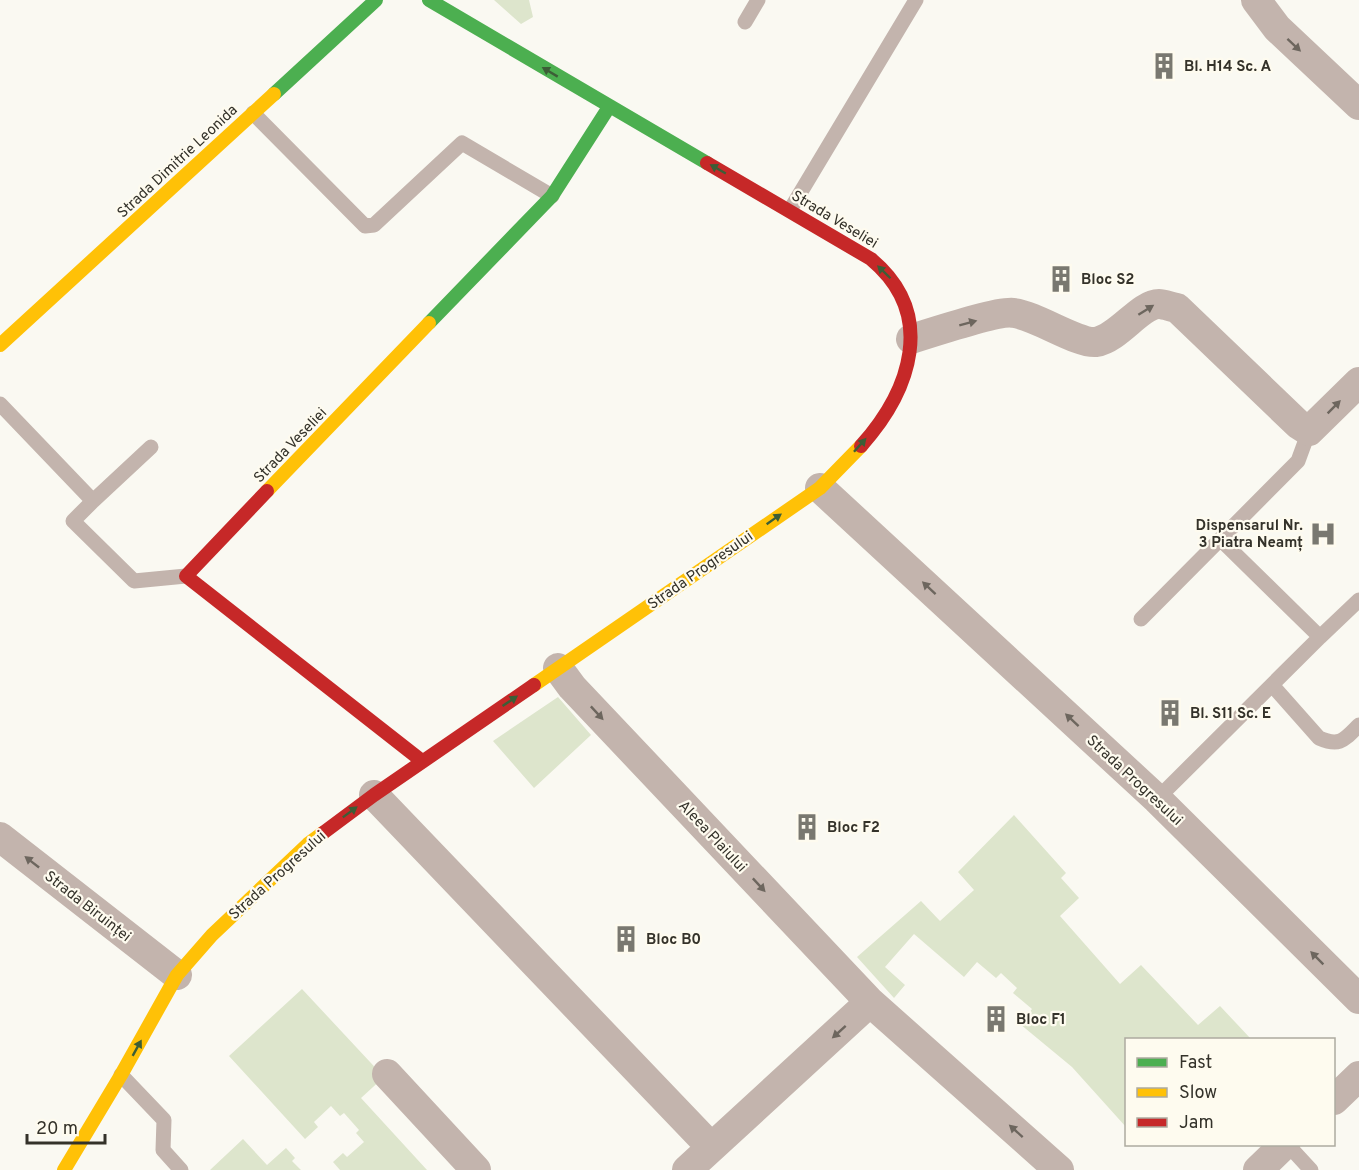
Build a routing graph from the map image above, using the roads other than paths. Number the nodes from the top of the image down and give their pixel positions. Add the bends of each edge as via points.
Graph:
1 (376, 0) edge
2 (429, 0) edge
3 (759, 0) edge
4 (916, 0) edge
5 (1256, 0) edge
6 (746, 22) dead end
7 (1359, 105) edge
8 (609, 107) junction
9 (253, 113) junction
10 (552, 196) junction
11 (790, 210) junction
12 (911, 339) junction
13 (0, 345) edge
14 (1359, 382) edge
15 (0, 404) edge
16 (1309, 431) junction
17 (151, 447) dead end
18 (820, 488) junction
19 (93, 501) junction
20 (1221, 540) junction
21 (186, 576) junction
22 (1359, 600) edge
23 (1141, 620) dead end
24 (1320, 637) junction
25 (558, 668) junction
26 (1272, 685) junction
27 (1359, 725) edge
28 (422, 761) junction
29 (374, 795) junction
30 (1157, 799) junction
31 (0, 837) edge
32 (177, 975) junction
33 (1359, 999) edge
34 (870, 1002) junction
35 (387, 1074) dead end
36 (122, 1075) junction
37 (1359, 1076) edge
38 (1335, 1099) edge
39 (1284, 1146) edge
40 (1288, 1146) edge
41 (711, 1148) junction
42 (64, 1170) edge
43 (181, 1170) edge
44 (476, 1170) edge
45 (687, 1170) edge
46 (1059, 1170) edge
47 (1258, 1170) edge
48 (1311, 1170) edge

1 - 9 street, Strada Dimitrie Leonida
8 -> 2 street, Strada Veseliei
3 - 6 lane
4 - 11 lane
5 -> 7 street via 1277,28
8 - 10 street, Strada Veseliei
11 -> 8 street, Strada Veseliei
9 - 10 lane via 365,226 374,225 462,143
9 - 13 street, Strada Dimitrie Leonida
10 - 21 street, Strada Veseliei
12 -> 11 street, Strada Veseliei via 909,316 891,277 871,259
12 -> 16 street via 1012,312 1095,342 1113,335 1158,303 1177,308
18 -> 12 street, Strada Veseliei via 864,442 880,419 909,361
16 -> 14 street
15 - 19 lane
16 - 20 lane via 1298,461
17 - 19 lane
25 -> 18 street, Strada Progresului
30 -> 18 street, Strada Progresului
19 - 21 lane via 73,521 134,581
20 - 23 lane
20 - 24 lane
21 - 28 street
22 - 24 lane
24 - 26 lane
28 -> 25 street, Strada Progresului
25 -> 34 street, Aleea Plaiului
26 - 27 lane via 1319,738 1337,743
26 - 30 lane
28 - 29 street, Strada Progresului
32 -> 29 street, Strada Progresului via 212,935 308,844
29 - 41 street
33 -> 30 street, Strada Progresului
32 -> 31 street, Strada Biruinței
36 -> 32 street, Strada Progresului
34 -> 41 street
46 -> 34 street, Aleea Plaiului
35 - 44 street
36 - 42 street, Strada Progresului
36 - 43 lane via 164,1120 163,1150
37 - 38 street
39 - 47 street
40 - 48 lane
41 - 45 street

